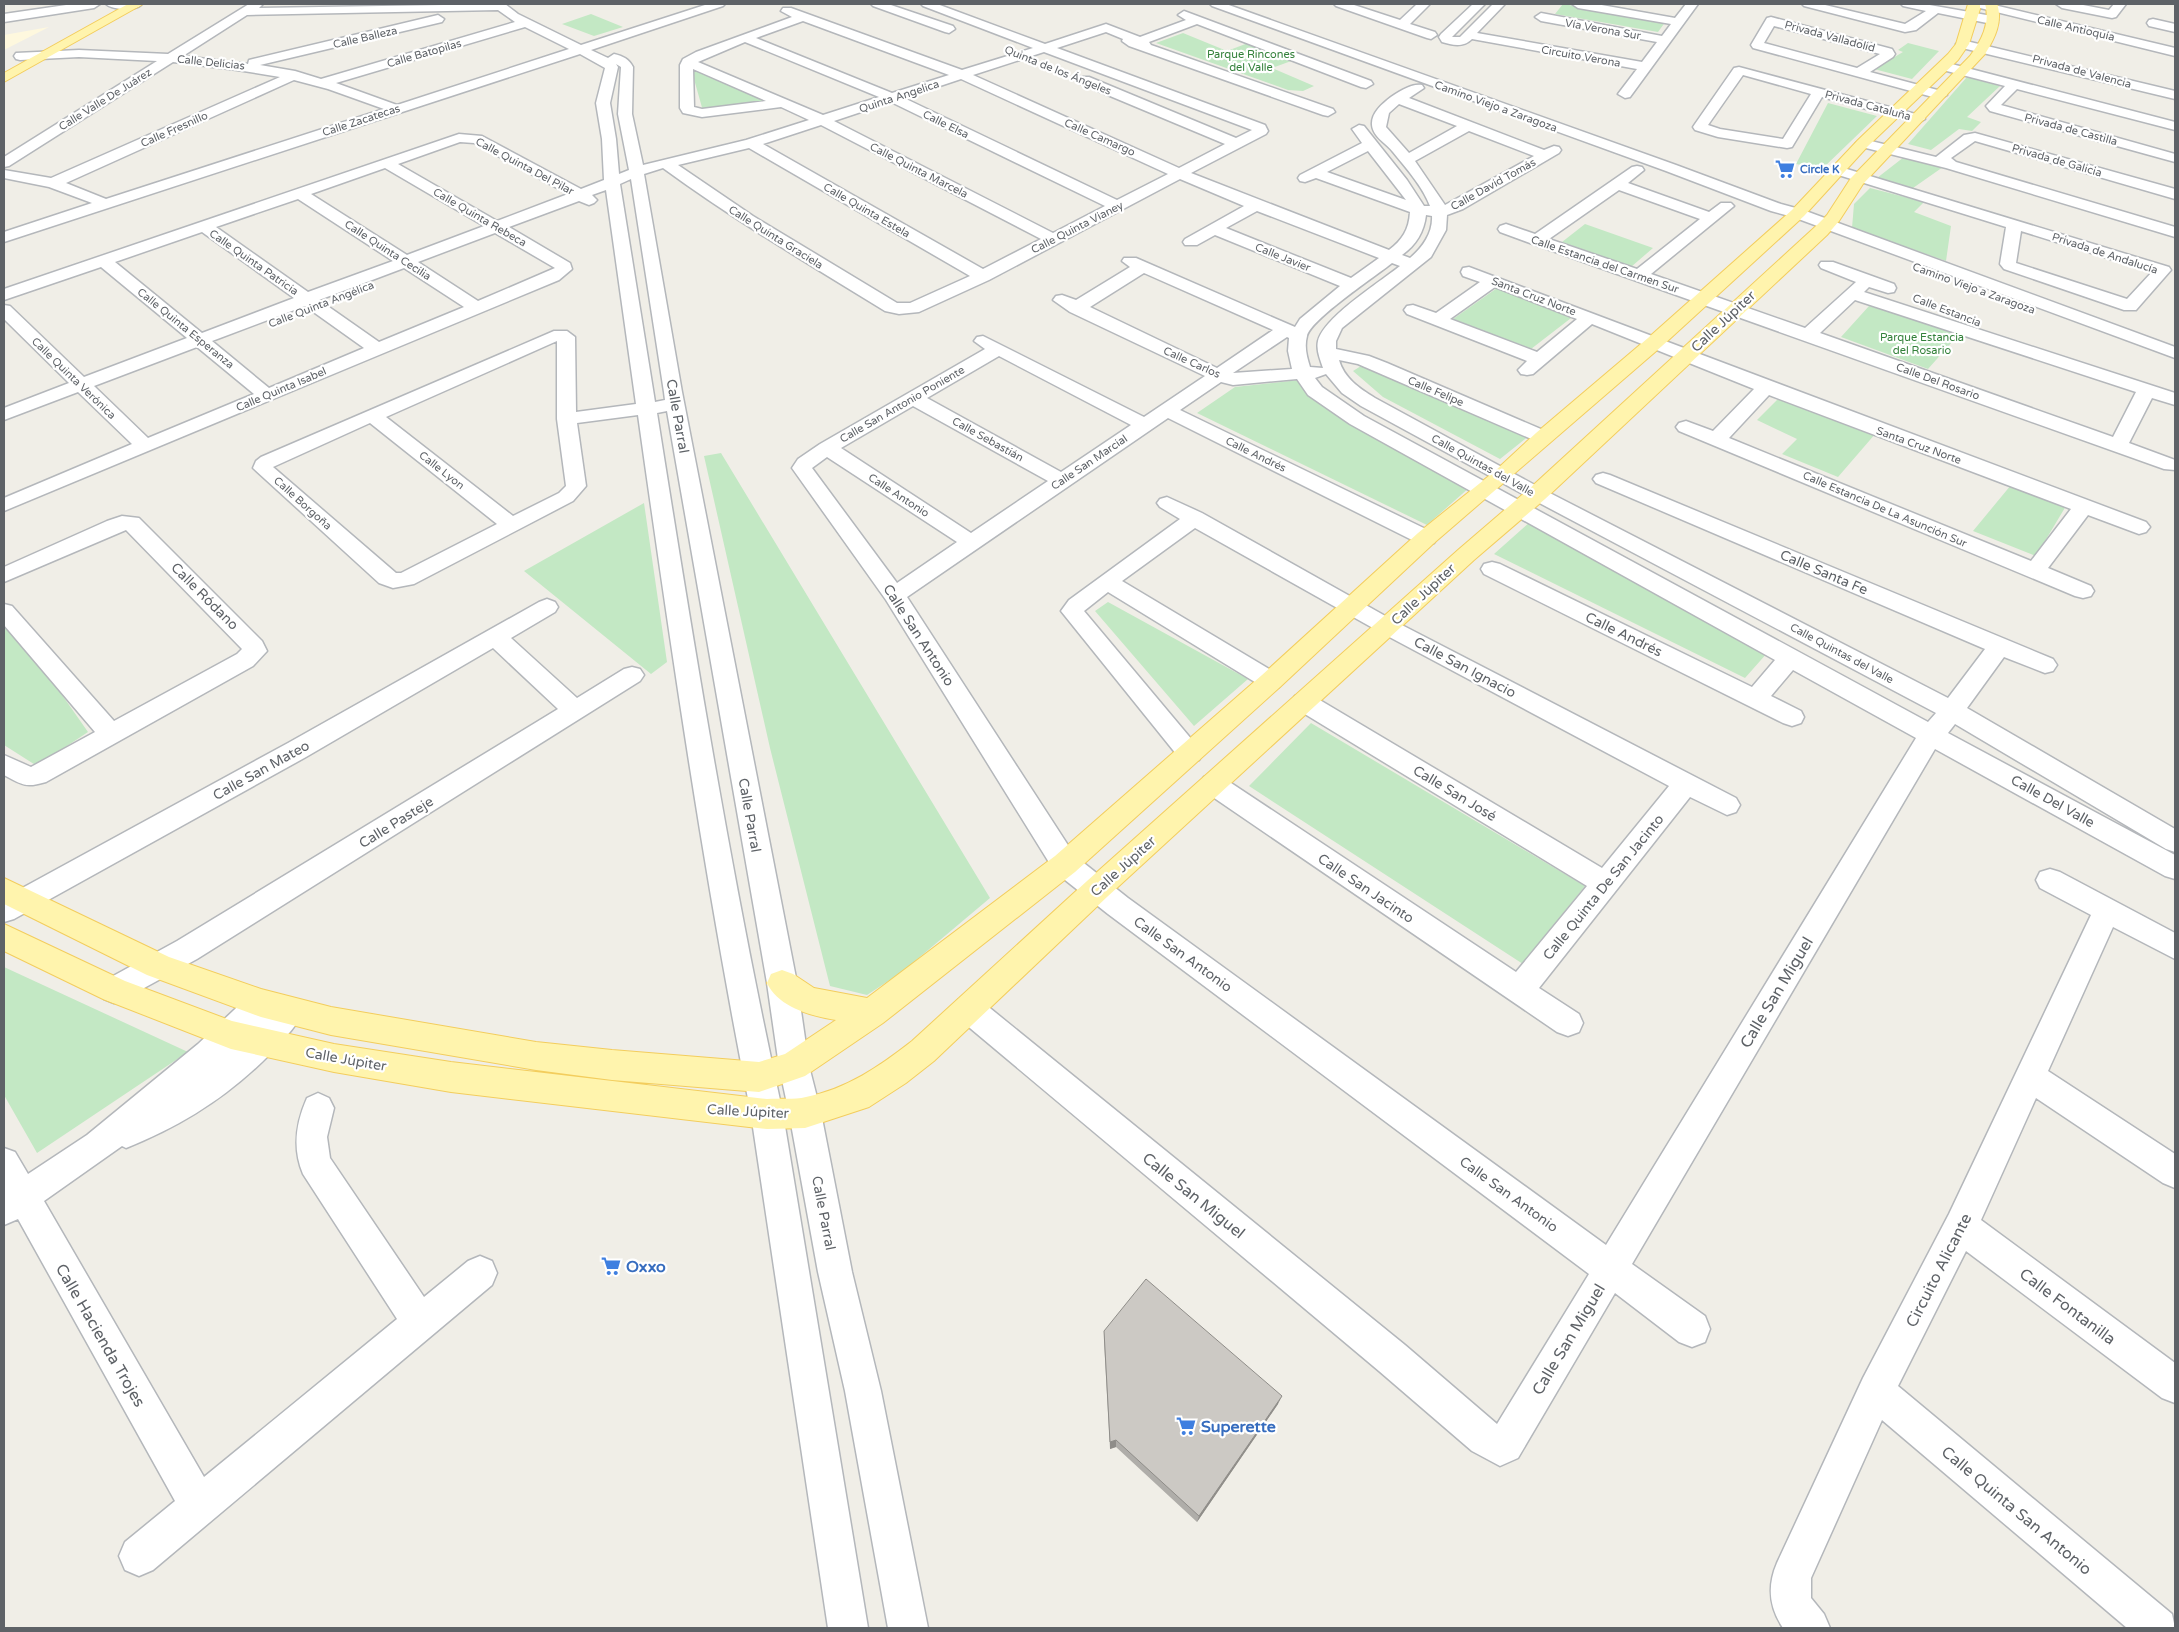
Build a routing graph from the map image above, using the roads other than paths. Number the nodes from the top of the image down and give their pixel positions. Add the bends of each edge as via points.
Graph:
1 (89, 4) edge
2 (136, 4) edge
3 (257, 4) edge
4 (719, 4) edge
5 (877, 4) edge
6 (928, 4) edge
7 (1216, 4) edge
8 (1340, 4) edge
9 (1424, 4) edge
10 (1479, 4) edge
11 (1499, 4) edge
12 (1554, 4) edge
13 (1578, 4) edge
14 (1692, 4) edge
15 (1808, 4) edge
16 (1908, 4) edge
17 (2062, 4) edge
18 (2120, 4) edge
19 (111, 6) edge
20 (494, 6) edge
21 (1931, 10) junction
22 (788, 11) dead end
23 (243, 12) junction
24 (1184, 15) dead end
25 (802, 17) junction
26 (4, 18) edge
27 (1198, 20) junction
28 (1678, 22) junction
29 (1981, 22) edge
30 (525, 23) junction
31 (2153, 23) dead end
32 (1535, 24) junction
33 (1402, 25) junction
34 (2175, 28) edge
35 (960, 32) dead end
36 (1431, 35) dead end
37 (1477, 37) dead end
38 (745, 38) junction
39 (1665, 40) junction
40 (1140, 43) junction
41 (1516, 44) junction
42 (2175, 45) edge
43 (1047, 47) junction
44 (582, 48) junction
45 (1006, 48) dead end
46 (52, 52) junction
47 (2175, 52) edge
48 (1024, 55) junction
49 (20, 56) junction
50 (170, 58) junction
51 (688, 62) junction
52 (1042, 62) dead end
53 (4, 65) edge
54 (244, 66) junction
55 (1646, 67) junction
56 (1857, 71) junction
57 (1068, 73) dead end
58 (295, 75) junction
59 (962, 75) junction
60 (4, 78) edge
61 (1349, 78) junction
62 (1942, 80) junction
63 (322, 83) junction
64 (1366, 84) dead end
65 (1332, 85) dead end
66 (2018, 85) junction
67 (1417, 88) dead end
68 (1315, 93) dead end
69 (1625, 94) dead end
70 (1817, 94) junction
71 (2175, 96) edge
72 (893, 98) junction
73 (1397, 98) junction
74 (1298, 100) junction
75 (784, 102) junction
76 (396, 109) junction
77 (1328, 112) dead end
78 (1904, 118) junction
79 (824, 121) junction
80 (1469, 125) junction
81 (2175, 126) edge
82 (1359, 129) dead end
83 (1260, 132) joint
84 (1866, 141) junction
85 (751, 143) junction
86 (1237, 144) junction
87 (1369, 145) junction
88 (1890, 147) junction
89 (2175, 158) edge
90 (1408, 159) junction
91 (1947, 161) junction
92 (4, 163) edge
93 (386, 163) junction
94 (668, 165) junction
95 (1637, 170) dead end
96 (1835, 172) junction
97 (1315, 173) junction
98 (4, 174) edge
99 (1180, 174) junction
100 (637, 175) junction
101 (1860, 179) junction
102 (1299, 181) dead end
103 (53, 183) junction
104 (1617, 184) junction
105 (613, 185) junction
106 (299, 193) junction
107 (2175, 194) edge
108 (585, 197) junction
109 (104, 203) junction
110 (1256, 205) junction
111 (1117, 206) junction
112 (1726, 206) dead end
113 (1418, 210) junction
114 (1440, 212) junction
115 (1795, 216) junction
116 (1710, 218) junction
117 (2014, 224) junction
118 (204, 226) junction
119 (1824, 228) junction
120 (1214, 229) junction
121 (1506, 229) dead end
122 (501, 230) junction
123 (2175, 232) edge
124 (4, 237) edge
125 (1053, 239) junction
126 (1536, 240) junction
127 (1191, 242) dead end
128 (1393, 257) junction
129 (104, 260) junction
130 (410, 264) junction
131 (1412, 265) junction
132 (1827, 265) dead end
133 (1469, 272) dead end
134 (558, 273) joint
135 (983, 276) junction
136 (1639, 276) junction
137 (1866, 280) junction
138 (1493, 281) junction
139 (1352, 285) junction
140 (1853, 294) junction
141 (4, 295) edge
142 (1704, 298) junction
143 (312, 302) junction
144 (891, 307) joint
145 (477, 308) junction
146 (1735, 309) junction
147 (4, 310) edge
148 (1413, 310) dead end
149 (1590, 318) junction
150 (1437, 320) junction
151 (1292, 332) junction
152 (1808, 335) junction
153 (1655, 342) junction
154 (205, 343) junction
155 (377, 349) junction
156 (1327, 352) junction
157 (2175, 353) edge
158 (1694, 358) junction
159 (2064, 361) junction
160 (2175, 362) edge
161 (1333, 371) junction
162 (1302, 374) junction
163 (1218, 375) junction
164 (1766, 388) junction
165 (86, 389) junction
166 (2146, 390) junction
167 (268, 395) junction
168 (674, 398) junction
169 (914, 398) junction
170 (2175, 399) edge
171 (647, 402) junction
172 (1166, 410) junction
173 (567, 412) junction
174 (4, 414) edge
175 (373, 416) junction
176 (1144, 425) junction
177 (4, 427) edge
178 (1686, 427) dead end
179 (1543, 437) junction
180 (1717, 439) junction
181 (145, 446) junction
182 (2118, 446) junction
183 (817, 454) junction
184 (2171, 465) dead end
185 (1603, 479) dead end
186 (1062, 481) junction
187 (1492, 483) junction
188 (1537, 494) junction
189 (6, 501) edge
190 (1168, 503) dead end
191 (2084, 506) junction
192 (1518, 509) junction
193 (1196, 518) junction
194 (512, 525) junction
195 (2139, 527) dead end
196 (1426, 538) junction
197 (971, 542) junction
198 (1492, 569) dead end
199 (2035, 571) junction
200 (4, 575) edge
201 (1107, 582) junction
202 (2083, 591) dead end
203 (894, 595) junction
204 (1353, 606) junction
205 (547, 607) dead end
206 (4, 611) edge
207 (1388, 626) junction
208 (497, 638) junction
209 (1999, 647) junction
210 (1789, 658) junction
211 (2045, 665) dead end
212 (632, 675) dead end
213 (1271, 681) junction
214 (1755, 700) junction
215 (1304, 702) junction
216 (576, 711) junction
217 (1952, 711) junction
218 (1792, 717) dead end
219 (110, 733) junction
220 (1932, 734) junction
221 (1190, 753) junction
222 (4, 764) edge
223 (1214, 784) junction
224 (1686, 784) junction
225 (1727, 805) dead end
226 (2175, 842) edge
227 (1065, 864) junction
228 (2175, 868) edge
229 (2050, 880) dead end
230 (1606, 884) junction
231 (1097, 889) junction
232 (10, 900) edge
233 (2108, 910) junction
234 (4, 937) edge
235 (2175, 947) edge
236 (158, 966) junction
237 (782, 983) junction
238 (114, 990) junction
239 (1519, 991) junction
240 (275, 1007) junction
241 (969, 1009) junction
242 (872, 1013) junction
243 (1568, 1022) dead end
244 (231, 1034) junction
245 (262, 1042) junction
246 (794, 1066) junction
247 (2030, 1076) junction
248 (759, 1077) junction
249 (318, 1108) dead end
250 (805, 1113) junction
251 (767, 1114) junction
252 (98, 1146) junction
253 (4, 1163) edge
254 (2175, 1172) edge
255 (13, 1202) edge
256 (1961, 1226) junction
257 (1610, 1268) junction
258 (480, 1273) dead end
259 (421, 1323) junction
260 (1692, 1329) dead end
261 (2175, 1385) edge
262 (1876, 1391) junction
263 (199, 1506) junction
264 (139, 1556) dead end
265 (848, 1628) edge
266 (908, 1628) edge
267 (1810, 1628) edge
268 (2158, 1628) edge

1 - 19 street via 93,8
1 - 26 street
2 - 19 main road
3 - 23 street, Calle Valle De Juárez
4 - 44 street, Calle Zacatecas
5 - 35 street
6 - 43 street, Quinta de los Ángeles
7 - 115 street, Camino Viejo a Zaragoza
8 - 33 street
9 - 33 street
10 - 11 street via 1446,40 1464,40
12 - 32 street, Circuito Verona
13 - 28 street
14 - 28 street, Circuito Verona
15 - 21 street via 1905,28 1912,27
16 - 21 street
17 - 18 street via 2112,14
19 - 46 main road
19 - 49 main road
20 - 23 street
20 - 30 street, Calle Parral
20 - 54 street, Calle Balleza
21 - 29 street
22 - 25 street, Calle Camargo
23 - 50 street, Calle Valle De Juárez
24 - 27 street
25 - 38 street
25 - 59 street, Calle Camargo
27 - 40 street
27 - 61 street
28 - 39 street, Circuito Verona
29 - 42 street, Calle Antioquía
29 - 47 street, Calle Antioquía
29 - 62 main road, Calle Júpiter
29 - 71 street, Privada de Valencia via 2029,54
30 - 44 street, Calle Parral
30 - 63 street, Calle Batopilas
31 - 34 street
32 - 39 street, Vía Verona Sur
32 - 41 street, Circuito Verona
33 - 36 street
37 - 41 street, Circuito Verona
38 - 51 street
38 - 72 street, Calle Elsa
39 - 55 street, Circuito Verona
40 - 43 street, Quinta Angelica via 1104,29
40 - 74 street
41 - 55 street, Circuito Verona
43 - 48 street, Quinta Angelica
43 - 83 street, Quinta de los Ángeles via 1260,128
44 - 76 street, Calle Zacatecas
44 - 100 street, Calle Parral via 627,65 625,114
44 - 105 street, Calle Parral via 612,67 602,102
45 - 48 street, Quinta de los Ángeles
46 - 49 street, Calle Delicias
46 - 50 street, Calle Delicias
46 - 60 main road
48 - 52 street, Quinta de los Ángeles
48 - 59 street, Quinta Angelica
49 - 53 main road
50 - 54 street, Calle Delicias
50 - 92 street, Calle Valle De Juárez
51 - 75 street, Calle Quinta Marcela
51 - 75 street via 688,110 702,113
54 - 58 street, Calle Delicias
55 - 69 street, Circuito Verona
56 - 56 street, Privada Valladolid via 1757,45 1771,20 1888,52
56 - 62 street, Privada Valladolid
57 - 86 street, Quinta de los Ángeles
58 - 63 street, Calle Delicias
58 - 103 street, Calle Fresnillo
59 - 72 street, Quinta Angelica
59 - 99 street, Calle Camargo
61 - 64 street
61 - 65 street
62 - 66 street
62 - 78 main road, Calle Júpiter
63 - 76 street, Calle Delicias
66 - 81 street
66 - 89 street, Privada de Castilla via 1994,108
67 - 73 street
68 - 74 street
70 - 70 street, Privada Cataluña via 1740,70 1700,128 1787,144
70 - 78 street, Privada Cataluña
72 - 79 street, Quinta Angelica
72 - 111 street, Calle Elsa
73 - 80 street, Calle David Tomás
73 - 90 street via 1386,108 1379,125 1383,134
74 - 77 street
75 - 79 street, Calle Quinta Marcela
76 - 109 street, Calle Zacatecas
78 - 84 main road, Calle Júpiter
78 - 88 main road, Calle Júpiter
79 - 85 street, Quinta Angelica
79 - 125 street, Calle Quinta Marcela
80 - 90 street
80 - 114 street, Calle David Tomás via 1549,152 1458,206
82 - 87 street
83 - 86 street, Calle Quinta Vianey
84 - 88 street
84 - 96 main road, Calle Júpiter
85 - 94 street, Quinta Angelica
85 - 135 street, Calle Quinta Estela
86 - 99 street, Calle Quinta Vianey
87 - 97 street
87 - 113 street via 1405,188
88 - 91 street
88 - 101 main road, Calle Júpiter
90 - 114 street via 1430,189
91 - 107 street, Privada de Galicia via 1969,138 1975,137
91 - 123 street
93 - 106 street
93 - 108 street, Calle Quinta Del Pilar via 459,138 478,139
93 - 122 street, Calle Quinta Rebeca
94 - 100 street, Quinta Angelica
94 - 144 street, Calle Quinta Graciela via 716,200
95 - 104 street
96 - 101 street, Privada de Andalucía
96 - 115 main road, Calle Júpiter
97 - 102 street
97 - 113 street
98 - 103 street
99 - 110 street, Calle Camargo
99 - 111 street, Calle Quinta Vianey
100 - 105 street, Calle Quinta Angélica
100 - 168 street, Calle Parral
101 - 117 street, Privada de Andalucía via 1909,196 1927,198
101 - 119 main road, Calle Júpiter
103 - 109 street
104 - 116 street
104 - 126 street
105 - 108 street, Calle Quinta Angélica
105 - 171 street, Calle Parral
106 - 118 street
106 - 130 street, Calle Quinta Cecilia
108 - 122 street, Calle Quinta Angélica
109 - 124 street, Calle Zacatecas
110 - 120 street
110 - 128 street, Calle Camargo
111 - 125 street, Calle Quinta Vianey
112 - 116 street
113 - 114 street
113 - 128 street via 1413,236
114 - 131 street via 1434,242
115 - 119 street, Camino Viejo a Zaragoza
115 - 142 main road, Calle Júpiter
116 - 136 street
117 - 117 street, Privada de Andalucía via 2125,258 2163,270 2130,306 2010,266
118 - 129 street
118 - 143 street, Calle Quinta Patricia
119 - 146 main road, Calle Júpiter
119 - 157 street, Camino Viejo a Zaragoza
119 - 160 street, Camino Viejo a Zaragoza
120 - 127 street
120 - 139 street, Calle Javier
121 - 126 street, Calle Estancia del Carmen Sur
122 - 130 street, Calle Quinta Angélica
122 - 134 street, Calle Quinta Rebeca via 564,266
125 - 135 street, Calle Quinta Vianey
126 - 136 street, Calle Estancia del Carmen Sur
128 - 131 street, Calle Camargo
128 - 139 street
129 - 141 street
129 - 154 street, Calle Quinta Esperanza
130 - 143 street, Calle Quinta Angélica
130 - 145 street, Calle Quinta Cecilia
131 - 156 street via 1335,325 1329,333
132 - 137 street, Calle Estancia
133 - 138 street, Santa Cruz Norte
134 - 145 street, Calle Quinta Isabel
135 - 144 street, Calle Quinta Vianey via 912,308
136 - 142 street, Calle Estancia del Carmen Sur
137 - 140 street
137 - 159 street, Calle Estancia via 2018,338
138 - 149 street, Santa Cruz Norte
138 - 150 street
139 - 151 street
140 - 152 street
140 - 159 street, Calle Estancia
142 - 146 street, Calle Del Rosario
142 - 153 main road, Calle Júpiter
143 - 154 street, Calle Quinta Angélica
143 - 155 street, Calle Quinta Patricia
145 - 155 street, Calle Quinta Isabel
146 - 152 street, Calle Del Rosario
146 - 158 main road, Calle Júpiter
147 - 165 street, Calle Quinta Verónica
148 - 150 street
149 - 150 street via 1534,365
149 - 153 street, Santa Cruz Norte
151 - 162 street, Calle Quintas del Valle
151 - 163 street, Calle San Marcial
151 - 163 street, Calle Carlos via 1136,264 1069,304
152 - 182 street, Calle Del Rosario
153 - 158 street, Santa Cruz Norte
153 - 179 main road, Calle Júpiter
154 - 165 street, Calle Quinta Angélica
154 - 167 street, Calle Quinta Esperanza
155 - 167 street, Calle Quinta Isabel
156 - 161 street, Calle Quintas del Valle
156 - 179 street, Calle Felipe via 1381,367
158 - 164 street, Santa Cruz Norte
158 - 188 main road, Calle Júpiter
159 - 166 street, Calle Estancia
161 - 162 street, Calle Carlos
161 - 187 street, Calle Quintas del Valle via 1349,389
162 - 163 street, Calle Carlos via 1233,379
162 - 187 street, Calle Quintas del Valle via 1315,391 1356,420
163 - 172 street, Calle San Marcial
164 - 180 street
164 - 191 street, Santa Cruz Norte
165 - 174 street, Calle Quinta Angélica
165 - 177 street, Calle Quinta Angélica
165 - 181 street, Calle Quinta Verónica
166 - 170 street, Calle Estancia
166 - 182 street
167 - 181 street, Calle Quinta Isabel
168 - 171 street
168 - 237 street, Calle Parral
169 - 176 street, Calle San Antonio Poniente via 990,345
169 - 183 street, Calle San Antonio Poniente
169 - 186 street, Calle Sebastián
171 - 173 street
171 - 248 street, Calle Parral via 667,545
172 - 176 street, Calle San Marcial
172 - 196 street, Calle Andrés
173 - 175 street, Calle Borgoña via 566,337 558,335
173 - 194 street, Calle Borgoña via 575,490
175 - 194 street, Calle Lyon
175 - 194 street, Calle Borgoña via 262,466 393,581 406,579
176 - 186 street, Calle San Marcial
178 - 180 street, Calle Estancia De La Asunción Sur
179 - 187 main road, Calle Júpiter
180 - 199 street, Calle Estancia De La Asunción Sur
181 - 189 street, Calle Quinta Isabel
182 - 184 street, Calle Del Rosario
183 - 197 street, Calle Antonio
183 - 203 street, Calle San Antonio via 802,468
185 - 209 street, Calle Santa Fe
186 - 197 street, Calle San Marcial
187 - 188 street, Calle Quintas del Valle
187 - 192 street, Calle Quintas del Valle
187 - 196 main road, Calle Júpiter
188 - 192 main road, Calle Júpiter
188 - 217 street, Calle Quintas del Valle
190 - 193 street, Calle San Ignacio
191 - 195 street, Santa Cruz Norte
191 - 199 street
192 - 207 main road, Calle Júpiter
192 - 210 street, Calle Quintas del Valle
193 - 201 street
193 - 204 street, Calle San Ignacio
196 - 204 main road, Calle Júpiter
197 - 203 street, Calle San Marcial
198 - 214 street, Calle Andrés
199 - 202 street, Calle Estancia De La Asunción Sur
200 - 219 street, Calle Ródano via 114,526 132,523 254,647 252,655 245,660
201 - 213 street
201 - 221 street via 1072,611
203 - 227 street, Calle San Antonio
204 - 207 street, Calle San Ignacio
204 - 213 main road, Calle Júpiter
205 - 208 street, Calle San Mateo
206 - 219 street
207 - 215 main road, Calle Júpiter
207 - 224 street, Calle San Ignacio
208 - 216 street
208 - 232 street, Calle San Mateo
209 - 211 street, Calle Santa Fe
209 - 217 street, Calle San Miguel
210 - 214 street
210 - 220 street, Calle Quintas del Valle
212 - 216 street, Calle Pasteje
213 - 221 main road, Calle Júpiter
214 - 218 street
215 - 223 main road, Calle Júpiter
215 - 230 street, Calle San José
216 - 236 street, Calle Pasteje
217 - 220 street, Calle San Miguel
217 - 226 street, Calle Del Valle
219 - 222 street, Calle Ródano via 32,777
220 - 228 street, Calle Del Valle
220 - 257 street, Calle San Miguel
221 - 227 main road, Calle Júpiter
223 - 231 main road, Calle Júpiter
223 - 239 street, Calle San Jacinto
224 - 225 street, Calle San Ignacio
224 - 230 street, Calle Quinta De San Jacinto
227 - 231 street, Calle San Antonio
227 - 242 main road, Calle Júpiter
229 - 233 street
230 - 239 street, Calle Quinta De San Jacinto
231 - 241 main road, Calle Júpiter
231 - 257 street, Calle San Antonio
232 - 236 main road, Calle Júpiter
233 - 235 street
233 - 247 street, Circuito Alicante
234 - 238 main road, Calle Júpiter
236 - 238 street, Calle Pasteje
236 - 240 main road, Calle Júpiter
237 - 242 main road via 804,998 822,1004
237 - 246 street, Calle Parral
238 - 244 main road, Calle Júpiter
239 - 243 street, Calle San Jacinto
240 - 244 street
240 - 245 street
240 - 248 main road, Calle Júpiter via 331,1021 536,1056
241 - 250 main road, Calle Júpiter via 895,1073 857,1096
241 - 257 street, Calle San Miguel via 1485,1438 1500,1447 1505,1445
242 - 246 main road, Calle Júpiter
244 - 245 main road, Calle Júpiter
244 - 252 street
245 - 251 main road, Calle Júpiter via 334,1058 451,1077
245 - 252 street via 222,1079 174,1111
246 - 248 main road, Calle Júpiter
246 - 250 street, Calle Parral
247 - 254 street
247 - 256 street, Circuito Alicante
248 - 251 street, Calle Parral
249 - 259 street via 311,1137 314,1163
250 - 251 main road, Calle Júpiter
250 - 266 street, Calle Parral
251 - 265 street, Calle Parral
252 - 255 street
253 - 255 street, Calle Hacienda Trojes
255 - 263 street, Calle Hacienda Trojes
256 - 261 street, Calle Fontanilla
256 - 262 street, Circuito Alicante
257 - 260 street, Calle San Antonio
258 - 259 street
259 - 263 street
262 - 267 street, Circuito Alicante via 1791,1577 1788,1591 1792,1606
262 - 268 street, Calle Quinta San Antonio
263 - 264 street

